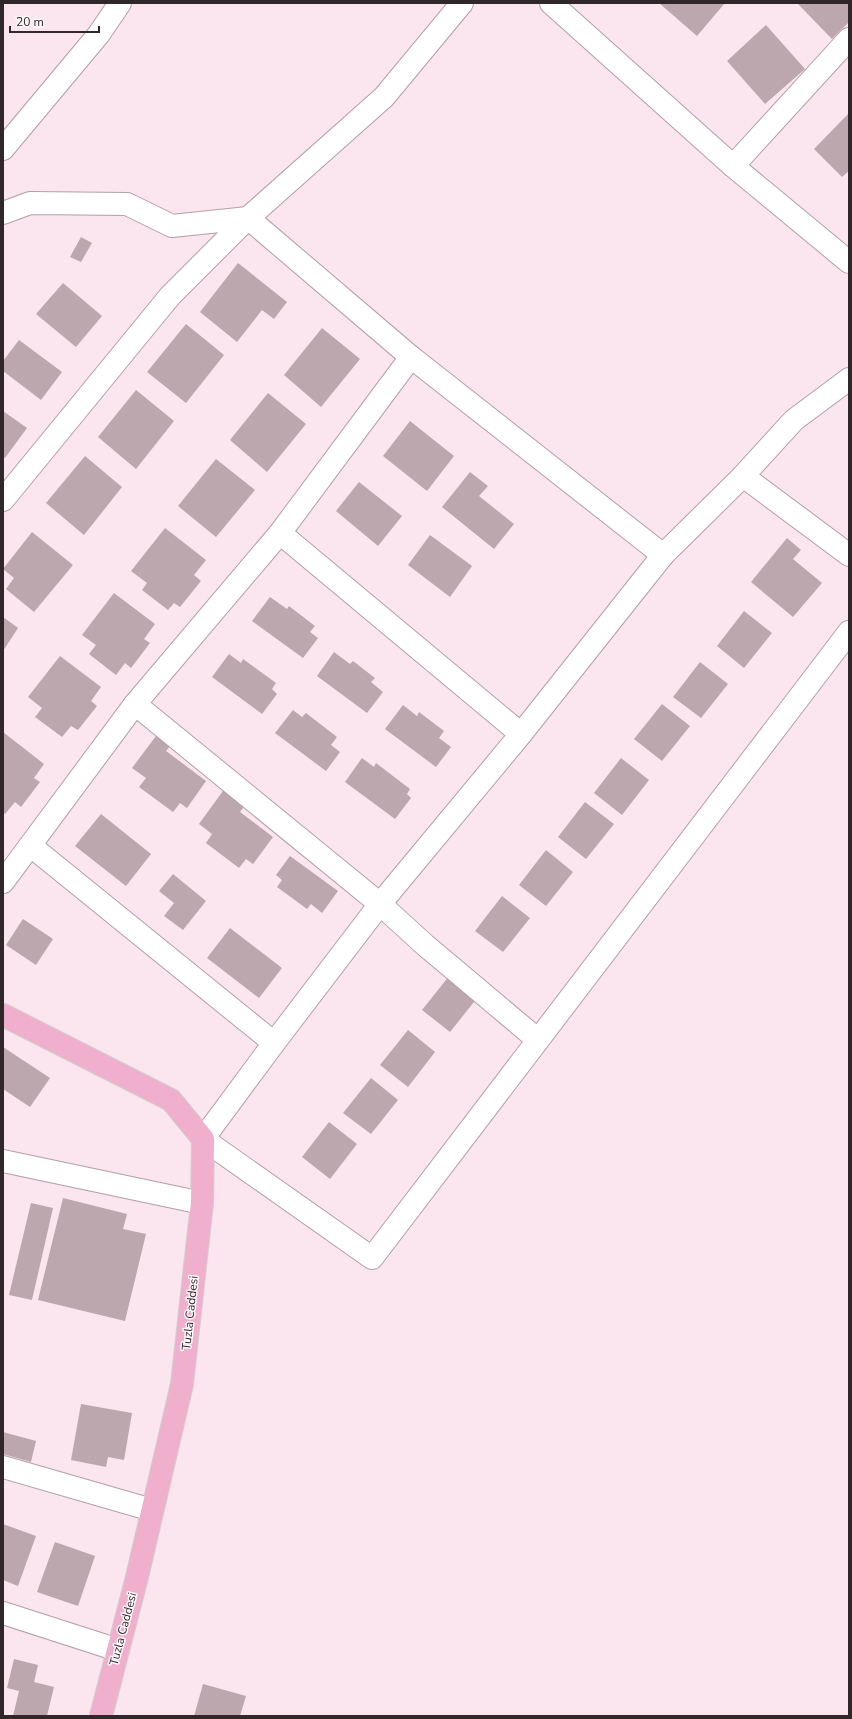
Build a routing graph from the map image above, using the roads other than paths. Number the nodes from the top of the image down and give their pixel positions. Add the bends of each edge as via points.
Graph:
1 (120, 3) edge
2 (462, 3) edge
3 (552, 3) edge
4 (849, 39) edge
5 (3, 149) edge
6 (733, 166) junction
7 (3, 213) edge
8 (248, 218) junction
9 (849, 262) edge
10 (411, 357) junction
11 (849, 380) edge
12 (743, 476) junction
13 (3, 500) edge
14 (280, 533) junction
15 (663, 555) junction
16 (849, 555) edge
17 (849, 632) edge
18 (135, 704) junction
19 (521, 734) junction
20 (31, 846) junction
21 (3, 882) edge
22 (380, 904) junction
23 (3, 1015) edge
24 (538, 1040) junction
25 (274, 1043) junction
26 (203, 1139) junction
27 (3, 1161) edge
28 (202, 1203) junction
29 (3, 1467) edge
30 (152, 1510) junction
31 (3, 1613) edge
32 (118, 1650) junction
33 (101, 1716) edge

1 - 5 street via 99,34
2 - 8 street via 384,97
3 - 6 street
4 - 6 street
6 - 9 street
7 - 8 street via 30,203 127,204 172,226
8 - 10 street
8 - 13 street via 170,296
10 - 14 street
10 - 15 street
11 - 12 street via 794,420
12 - 15 street
12 - 16 street
14 - 18 street
14 - 19 street
15 - 19 street
17 - 24 street
18 - 20 street
18 - 22 street
19 - 22 street
20 - 21 street
20 - 25 street
22 - 24 street
22 - 25 street
23 - 26 main road via 171,1100
24 - 26 street via 372,1258
25 - 26 street
26 - 28 main road, Tuzla Caddesi
27 - 28 street
28 - 30 main road, Tuzla Caddesi via 182,1384
29 - 30 street
30 - 32 main road, Tuzla Caddesi
31 - 32 street
32 - 33 main road, Tuzla Caddesi

